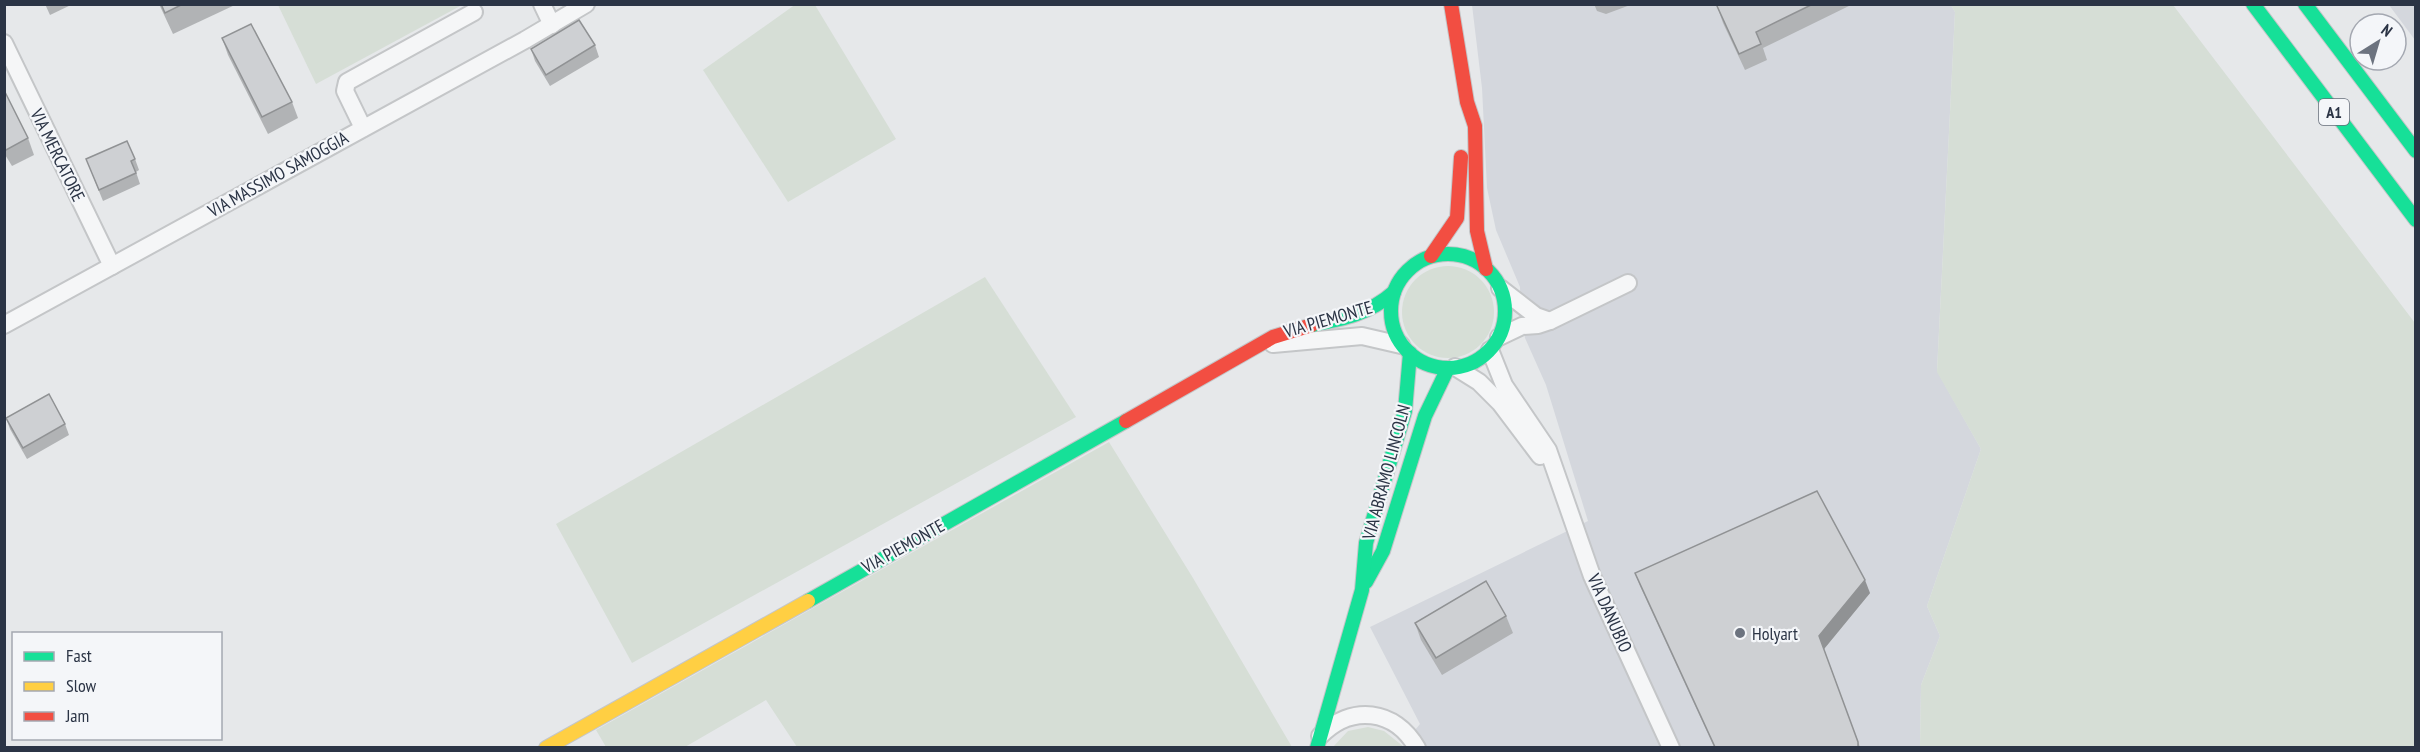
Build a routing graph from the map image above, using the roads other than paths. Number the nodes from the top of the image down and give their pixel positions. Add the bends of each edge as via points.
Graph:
1 (543, 4) edge
2 (586, 4) edge
3 (1452, 4) edge
4 (2253, 4) edge
5 (2305, 4) edge
6 (474, 12) dead end
7 (552, 25) junction
8 (4, 43) edge
9 (1467, 102) junction
10 (363, 128) junction
11 (2415, 151) edge
12 (2415, 220) edge
13 (1431, 256) junction
14 (112, 266) junction
15 (1486, 269) junction
16 (1628, 283) dead end
17 (1500, 288) junction
18 (1394, 292) junction
19 (1550, 321) junction
20 (4, 325) edge
21 (1495, 344) junction
22 (1260, 346) junction
23 (1405, 349) junction
24 (1452, 368) junction
25 (1557, 474) junction
26 (1362, 590) junction
27 (1318, 742) edge
28 (546, 747) edge
29 (1417, 747) edge
30 (1671, 747) edge

1 - 7 street
2 - 7 street, VIA MASSIMO SAMOGGIA
3 - 9 main road
4 - 12 main road, A1
5 - 11 main road, A1
6 - 10 street via 347,82 345,91
7 - 10 street, VIA MASSIMO SAMOGGIA
8 - 14 street, VIA MERCATORE
9 - 13 main road via 1461,121 1457,218
9 - 15 main road via 1474,126 1477,231
10 - 14 street, VIA MASSIMO SAMOGGIA
13 - 15 main road via 1465,256
13 - 18 main road via 1414,264 1401,277
14 - 20 street, VIA MASSIMO SAMOGGIA
15 - 17 main road
16 - 19 street
17 - 19 street via 1536,316
17 - 21 main road via 1505,321
18 - 22 main road, VIA PIEMONTE via 1364,313 1295,328 1274,335
18 - 23 main road via 1390,312 1394,330
19 - 21 street via 1522,326
21 - 24 main road via 1478,360
21 - 25 street, VIA DANUBIO via 1504,385 1548,450
22 - 23 street, VIA PIEMONTE via 1356,336 1374,337
22 - 28 main road, VIA PIEMONTE
23 - 24 main road via 1429,365
23 - 26 main road, VIA ABRAMO LINCOLN via 1405,411 1366,543
24 - 25 street, VIA DANUBIO via 1479,382 1500,403
24 - 26 main road, VIA ABRAMO LINCOLN via 1425,416 1383,551
25 - 30 street, VIA DANUBIO via 1592,576
26 - 27 main road, VIA ABRAMO LINCOLN
27 - 29 street via 1329,728 1364,714 1382,716 1398,724

